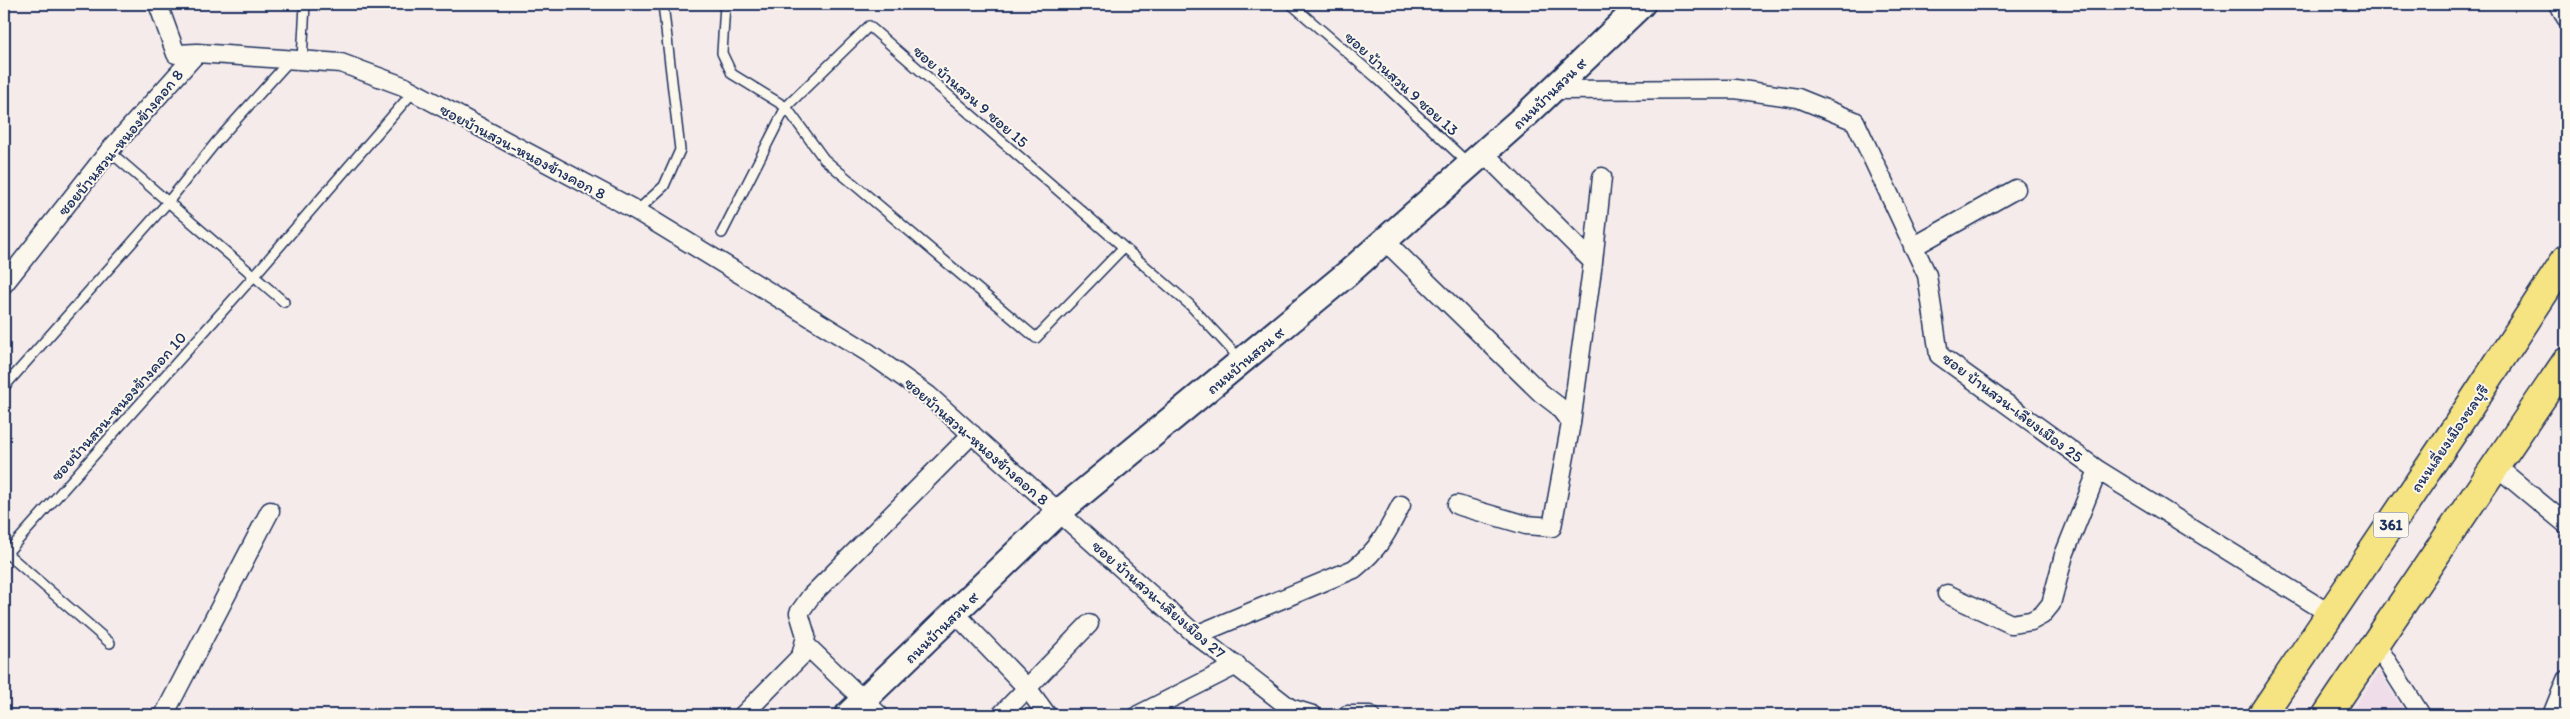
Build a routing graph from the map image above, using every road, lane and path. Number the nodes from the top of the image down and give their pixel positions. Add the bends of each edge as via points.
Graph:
1 (158, 4) edge
2 (305, 4) edge
3 (662, 4) edge
4 (725, 4) edge
5 (1290, 4) edge
6 (1642, 4) edge
7 (2559, 4) edge
8 (2566, 18) edge
9 (197, 53) junction
10 (296, 60) junction
11 (1553, 90) junction
12 (413, 92) junction
13 (786, 107) junction
14 (109, 152) junction
15 (1477, 159) junction
16 (1602, 177) dead end
17 (2016, 189) dead end
18 (168, 202) junction
19 (637, 211) junction
20 (722, 233) dead end
21 (1385, 241) junction
22 (1913, 247) junction
23 (1123, 248) junction
24 (2566, 259) edge
25 (1593, 262) junction
26 (254, 276) junction
27 (4, 284) edge
28 (284, 302) dead end
29 (1242, 362) junction
30 (2566, 362) edge
31 (4, 387) edge
32 (1571, 423) junction
33 (972, 434) junction
34 (2497, 467) junction
35 (2098, 470) junction
36 (1456, 505) dead end
37 (1401, 506) dead end
38 (270, 512) dead end
39 (1058, 512) junction
40 (2566, 524) edge
41 (4, 553) edge
42 (1947, 594) dead end
43 (955, 613) junction
44 (2330, 614) junction
45 (1089, 624) dead end
46 (1196, 635) junction
47 (110, 643) dead end
48 (805, 644) junction
49 (2376, 644) junction
50 (1237, 665) junction
51 (2566, 680) edge
52 (1028, 689) junction
53 (863, 711) edge
54 (164, 715) edge
55 (743, 715) edge
56 (1001, 715) edge
57 (1047, 715) edge
58 (1138, 715) edge
59 (1313, 715) edge
60 (1347, 715) edge
61 (1370, 715) edge
62 (2262, 715) edge
63 (2327, 715) edge
64 (2421, 715) edge
65 (2552, 715) edge

1 - 9 street via 176,54
2 - 10 lane
3 - 19 lane via 680,150 664,186
4 - 13 lane via 722,53 732,74
5 - 15 lane, ซอย บ้านสวน 9 ซอย 13
6 - 11 street, ถนนบ้านสวน ๙
7 - 8 street
9 - 10 street, ซอยบ้านสวน-หนองข้างคอก 8
9 - 14 street, ซอยบ้านสวน-หนองข้างคอก 8
10 - 12 street, ซอยบ้านสวน-หนองข้างคอก 8 via 341,63
10 - 18 lane via 217,141
11 - 15 street, ถนนบ้านสวน ๙
11 - 22 street, ซอย บ้านสวน-เลียงเมือง 25 via 1735,89 1798,98 1855,121
12 - 19 street, ซอยบ้านสวน-หนองข้างคอก 8
12 - 26 lane, ซอยบ้านสวน-หนองข้างคอก 10
13 - 20 lane, ซอย บ้านสวน 9 ซอย 15
13 - 23 lane, ซอย บ้านสวน 9 ซอย 15 via 870,26
13 - 23 lane via 824,159 1036,338
14 - 18 lane
14 - 27 street, ซอยบ้านสวน-หนองข้างคอก 8
15 - 21 street, ถนนบ้านสวน ๙
15 - 25 street
16 - 25 street
17 - 22 street
18 - 26 lane
18 - 31 lane
19 - 33 street, ซอยบ้านสวน-หนองข้างคอก 8 via 870,353 928,395
21 - 29 street, ถนนบ้านสวน ๙
21 - 32 street via 1558,406
22 - 35 street, ซอย บ้านสวน-เลียงเมือง 25 via 1927,275 1939,355
23 - 29 lane, ซอย บ้านสวน 9 ซอย 15 via 1190,305
24 - 44 highway, ถนนเลี่ยงเมืองชลบุรี / 361
25 - 32 street
26 - 28 lane
26 - 41 lane, ซอยบ้านสวน-หนองข้างคอก 10
29 - 39 street, ถนนบ้านสวน ๙
30 - 34 highway
32 - 36 street via 1552,527 1526,525
33 - 39 street, ซอยบ้านสวน-หนองข้างคอก 8
33 - 48 street via 811,596 799,613 806,636
34 - 40 street
34 - 49 highway
35 - 42 street via 2064,555 2051,604 2042,615 2031,621 2010,624
35 - 44 street, ซอย บ้านสวน-เลียงเมือง 25
37 - 46 street via 1382,542 1354,569
38 - 54 street
39 - 43 street, ถนนบ้านสวน ๙
39 - 46 street, ซอย บ้านสวน-เลียงเมือง 27
41 - 47 lane
43 - 52 street
43 - 53 street, ถนนบ้านสวน ๙
44 - 62 highway, ถนนเลี่ยงเมืองชลบุรี / 361
45 - 52 street
46 - 50 street, ซอย บ้านสวน-เลียงเมือง 27
48 - 53 street
48 - 55 street via 801,656
49 - 63 highway
49 - 64 street
50 - 58 street
50 - 59 street, ซอย บ้านสวน-เลียงเมือง 27 via 1290,708
51 - 65 street
52 - 56 street
52 - 57 street
60 - 61 street

